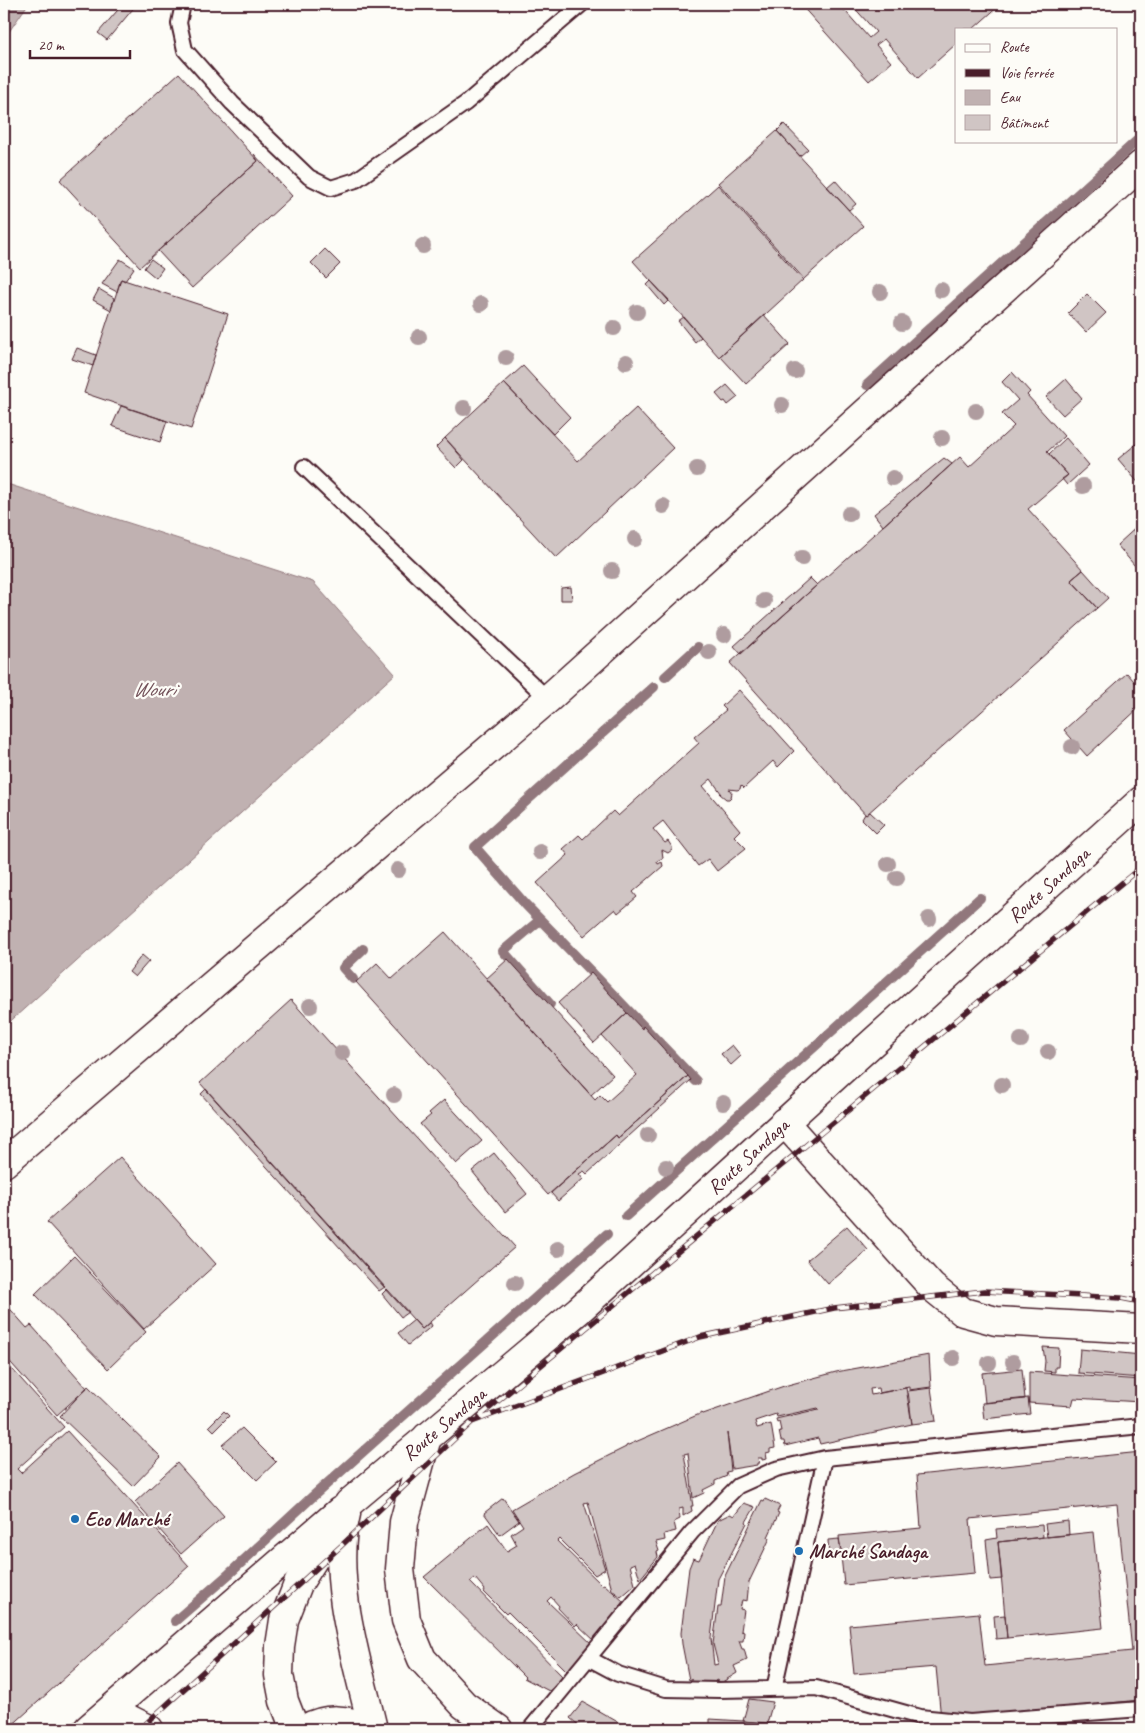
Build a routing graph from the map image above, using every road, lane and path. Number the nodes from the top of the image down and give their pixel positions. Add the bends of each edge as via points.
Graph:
1 (183, 4) edge
2 (582, 4) edge
3 (1141, 165) edge
4 (304, 467) dead end
5 (548, 699) junction
6 (1141, 801) edge
7 (784, 1122) junction
8 (4, 1163) edge
9 (1141, 1329) edge
10 (1141, 1426) edge
11 (427, 1437) junction
12 (825, 1458) junction
13 (349, 1503) junction
14 (588, 1658) junction
15 (774, 1689) junction
16 (1141, 1709) edge
17 (112, 1710) junction
18 (88, 1729) edge
19 (149, 1729) edge
20 (295, 1729) edge
21 (304, 1729) edge
22 (371, 1729) edge
23 (498, 1729) edge
24 (530, 1729) edge

1 - 2 lane via 179,23 186,50 232,103 309,177 331,188 356,180 466,103
3 - 5 main road
4 - 5 lane
5 - 8 main road
6 - 7 main road, Route Sandaga
7 - 9 main road via 932,1286 963,1312 996,1321
7 - 11 main road, Route Sandaga via 579,1310
10 - 12 lane
11 - 13 main road, Route Sandaga
11 - 23 main road via 404,1522 400,1569 406,1620 422,1660 464,1705
12 - 14 lane via 776,1469 738,1486 692,1532
12 - 15 lane
13 - 17 main road, Route Sandaga
13 - 20 main road, Route Sandaga via 298,1584 284,1620 279,1675 284,1701
13 - 22 main road via 341,1546 344,1592
14 - 15 lane via 618,1674 666,1689
14 - 24 lane
15 - 16 lane via 816,1688 920,1717 970,1722
17 - 18 main road, Route Sandaga
17 - 19 main road
21 - 22 main road via 326,1720 343,1720

